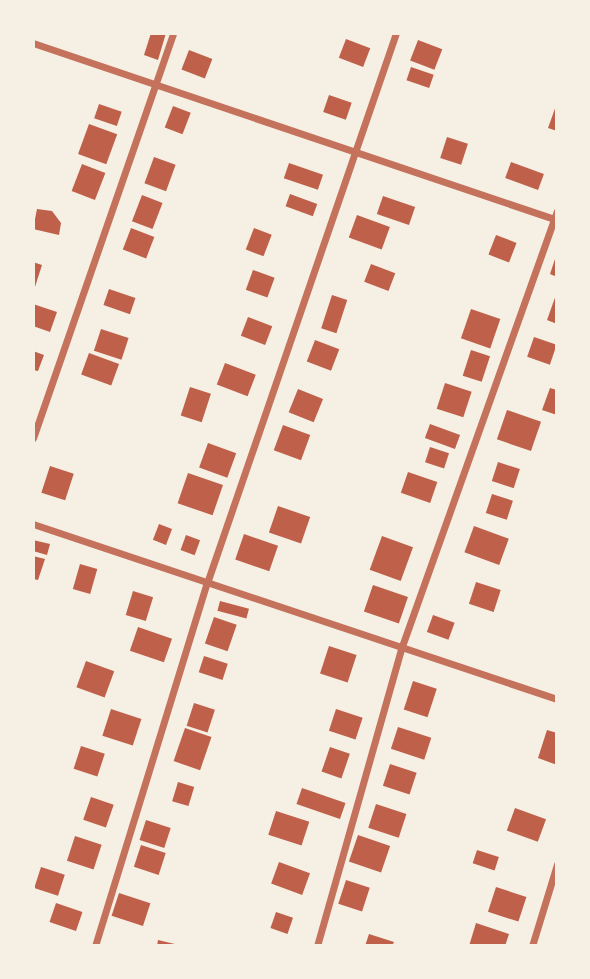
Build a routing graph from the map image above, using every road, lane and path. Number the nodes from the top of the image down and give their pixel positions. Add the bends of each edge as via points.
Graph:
1 (173, 33) edge
2 (396, 33) edge
3 (33, 43) edge
4 (158, 83) junction
5 (356, 148) junction
6 (556, 217) edge
7 (33, 438) edge
8 (33, 524) edge
9 (207, 583) junction
10 (401, 649) junction
11 (557, 699) edge
12 (557, 864) edge
13 (95, 946) edge
14 (317, 946) edge
15 (532, 946) edge

1 - 4 street
2 - 5 street
3 - 4 street
4 - 5 street
4 - 7 street
5 - 6 street
5 - 9 street
6 - 10 street
8 - 9 street
9 - 10 street
9 - 13 street
10 - 11 street
10 - 14 street
12 - 15 street

